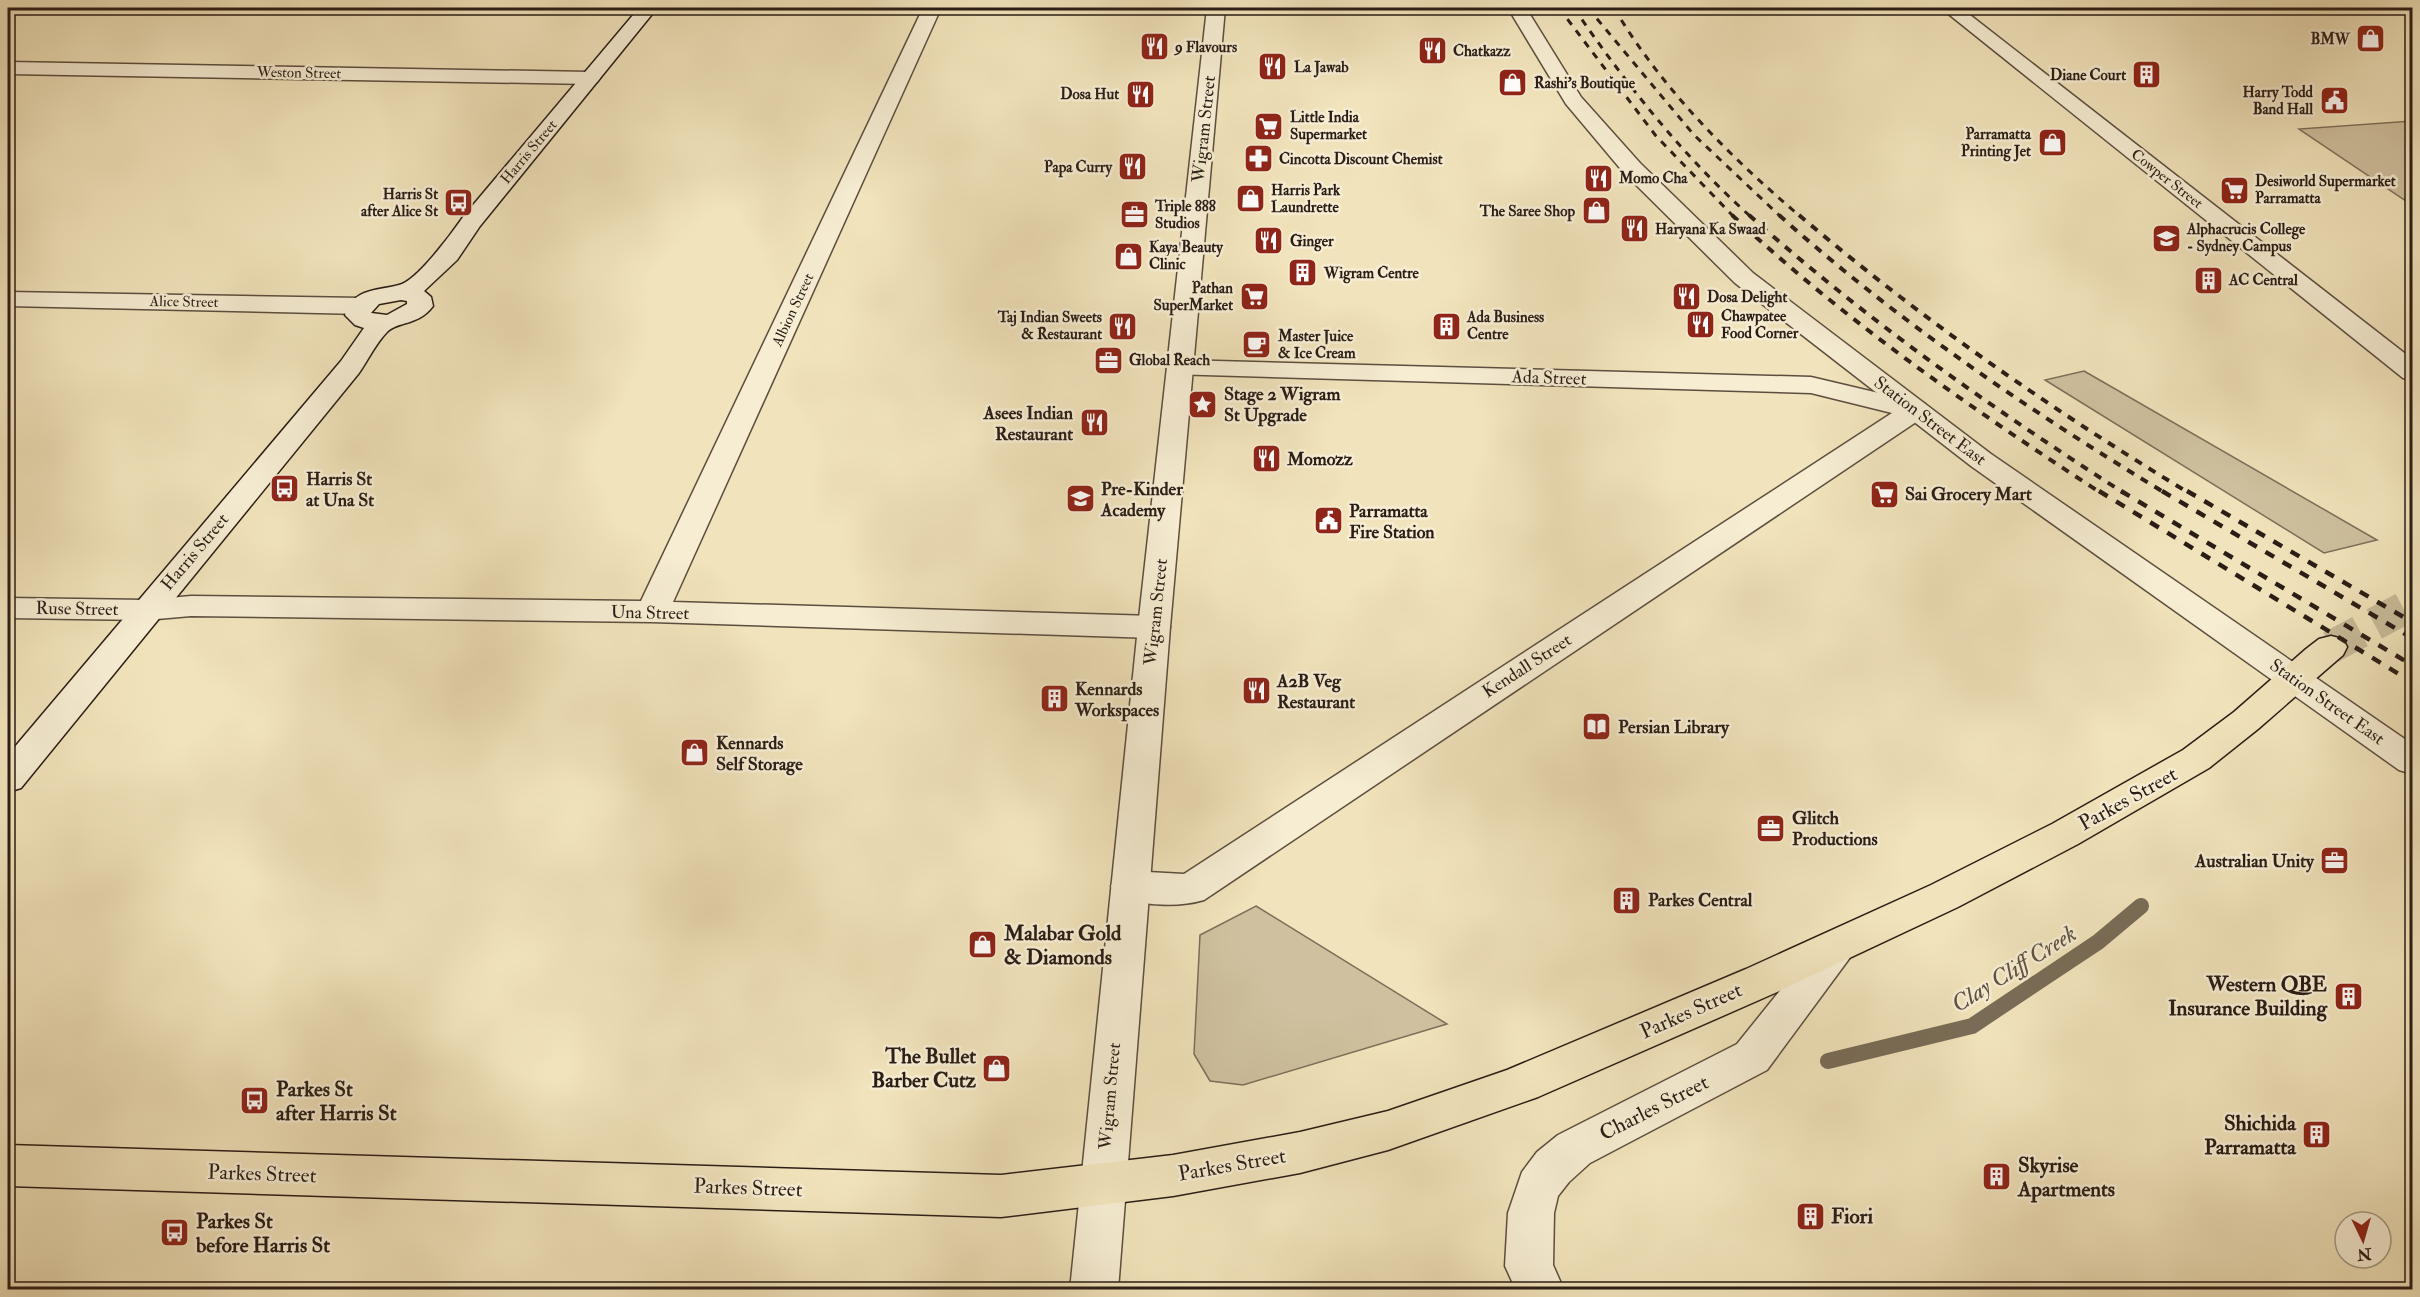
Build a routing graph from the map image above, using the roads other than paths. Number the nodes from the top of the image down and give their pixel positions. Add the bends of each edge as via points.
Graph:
1 (648, 8) edge
2 (932, 8) edge
3 (1216, 8) edge
4 (1517, 8) edge
5 (1950, 8) edge
6 (8, 68) edge
7 (590, 78) junction
8 (407, 293) joint
9 (8, 299) edge
10 (371, 314) junction
11 (1180, 368) junction
12 (2412, 372) edge
13 (1915, 410) junction
14 (8, 608) edge
15 (146, 610) junction
16 (652, 612) junction
17 (1154, 627) junction
18 (2331, 647) tunnel mouth
19 (2293, 679) junction
20 (2412, 761) edge
21 (8, 779) edge
22 (1130, 886) junction
23 (1837, 948) junction
24 (8, 1166) edge
25 (1103, 1186) junction
26 (1094, 1290) edge
27 (1540, 1290) edge

1 - 7 street, Harris Street
2 - 16 street, Albion Street
3 - 11 street, Wigram Street
4 - 13 street, Station Street East via 1573,100 1632,168 1744,278
5 - 12 street, Cowper Street
6 - 7 street, Weston Street
7 - 8 street, Harris Street via 471,222 449,255
8 - 10 street, Alice Street via 419,297 420,306 400,319
9 - 10 street, Alice Street
10 - 15 street, Harris Street via 350,367
11 - 13 street, Ada Street via 1811,385
11 - 17 street, Wigram Street
13 - 19 street, Station Street East
13 - 22 street, Kendall Street via 1190,889
14 - 15 street, Ruse Street
15 - 16 street, Una Street via 191,606
15 - 21 street, Harris Street
16 - 17 street, Una Street
17 - 22 street, Wigram Street
18 - 19 main road, Parkes Street
19 - 20 street, Station Street East
19 - 23 main road, Parkes Street via 2188,765 2100,816
22 - 25 street, Wigram Street
23 - 25 main road, Parkes Street via 1445,1113 1250,1164
23 - 27 street, Charles Street via 1752,1057 1574,1149 1553,1167 1538,1187 1531,1213 1529,1266
24 - 25 main road, Parkes Street via 1001,1196
25 - 26 street, Wigram Street

